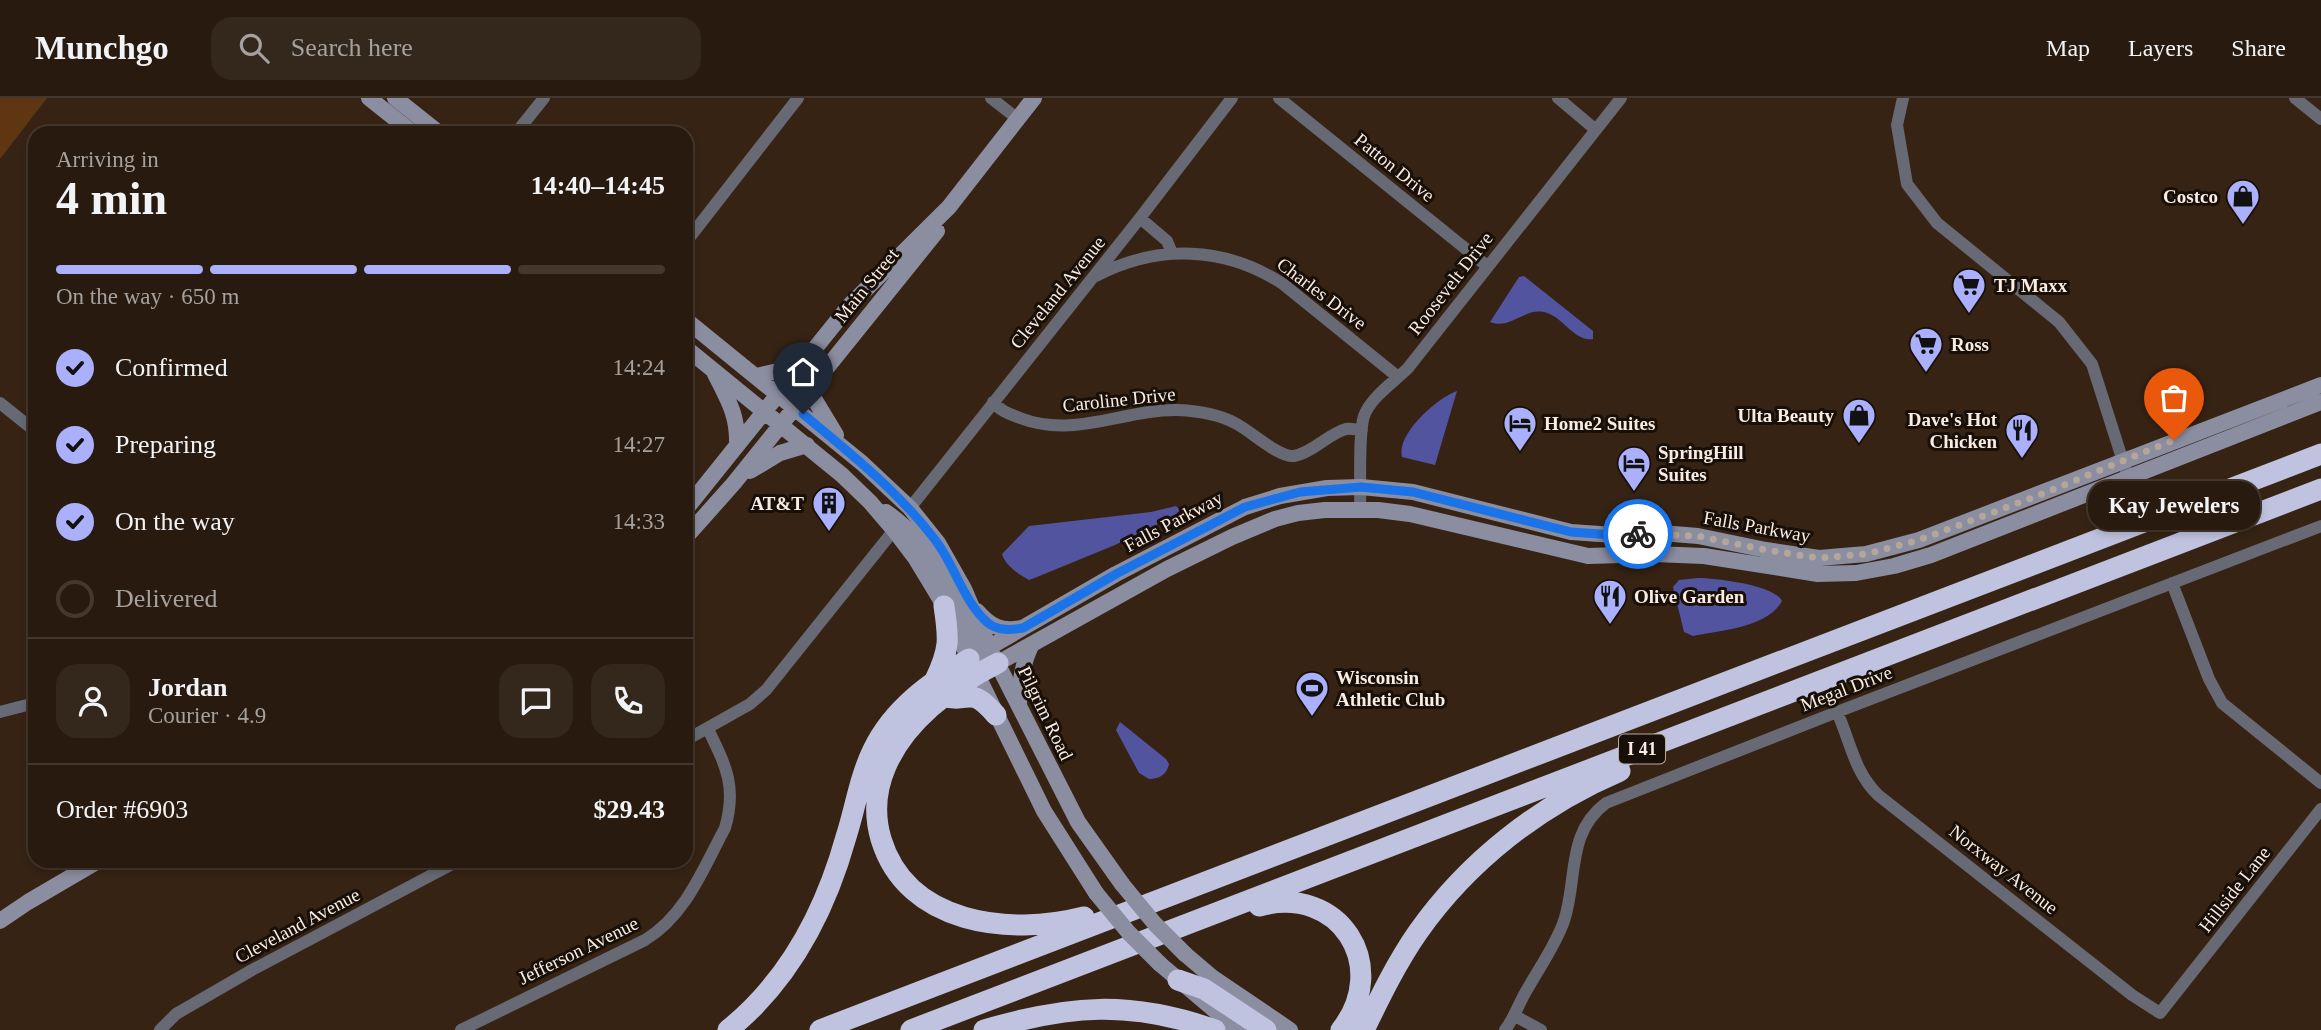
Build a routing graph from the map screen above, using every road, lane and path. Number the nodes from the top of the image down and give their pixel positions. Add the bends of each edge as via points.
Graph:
1 (369, 98) edge
2 (395, 98) edge
3 (544, 98) edge
4 (798, 98) edge
5 (991, 98) edge
6 (1034, 98) edge
7 (1233, 98) edge
8 (1279, 98) edge
9 (1559, 98) edge
10 (1621, 98) edge
11 (1903, 98) edge
12 (2295, 98) edge
13 (1018, 119) junction
14 (2321, 119) edge
15 (404, 126) edge
16 (430, 126) edge
17 (522, 126) edge
18 (1597, 130) junction
19 (968, 185) junction
20 (1140, 218) junction
21 (693, 233) edge
22 (1172, 253) junction
23 (1487, 266) junction
24 (1093, 277) junction
25 (693, 326) edge
26 (826, 335) junction
27 (693, 349) edge
28 (693, 353) edge
29 (712, 369) junction
30 (757, 376) junction
31 (1398, 377) junction
32 (816, 379) junction
33 (2321, 385) edge
34 (771, 402) junction
35 (993, 402) junction
36 (2321, 402) edge
37 (0, 403) edge
38 (794, 407) junction
39 (28, 425) edge
40 (780, 425) junction
41 (1362, 430) junction
42 (737, 445) junction
43 (807, 445) junction
44 (848, 451) junction
45 (2321, 454) edge
46 (2122, 460) junction
47 (2127, 477) junction
48 (734, 483) junction
49 (1361, 487) junction
50 (2321, 489) edge
51 (693, 500) edge
52 (870, 502) junction
53 (910, 508) junction
54 (1360, 509) junction
55 (2321, 526) edge
56 (693, 529) edge
57 (894, 530) junction
58 (2172, 583) junction
59 (971, 603) junction
60 (944, 606) junction
61 (1023, 628) junction
62 (1032, 644) junction
63 (1912, 646) junction
64 (982, 660) junction
65 (939, 688) junction
66 (28, 705) edge
67 (1019, 707) junction
68 (0, 712) edge
69 (1837, 712) junction
70 (996, 715) junction
71 (708, 729) junction
72 (693, 736) edge
73 (2316, 779) edge
74 (1459, 785) junction
75 (2321, 809) edge
76 (85, 868) edge
77 (445, 868) edge
78 (0, 921) edge
79 (1178, 980) junction
80 (2176, 994) joint
81 (964, 1010) junction
82 (1515, 1016) junction
83 (160, 1030) edge
84 (461, 1030) edge
85 (728, 1030) edge
86 (820, 1030) edge
87 (911, 1030) edge
88 (984, 1030) edge
89 (1215, 1030) edge
90 (1238, 1030) edge
91 (1265, 1030) edge
92 (1290, 1030) edge
93 (1341, 1030) edge
94 (1364, 1030) edge
95 (1504, 1030) edge
96 (1519, 1030) edge
97 (1541, 1030) edge

1 - 15 street
2 - 16 street
3 - 17 street
4 - 21 street
5 - 13 street
6 - 13 street, Main Street
7 - 20 street, Cleveland Avenue
8 - 23 street, Patton Drive
9 - 18 street
10 - 18 street, Roosevelt Drive
11 - 46 street via 1897,125 1908,184 1937,223 2059,322 2092,364
12 - 14 street
13 - 19 street, Main Street
18 - 23 street, Roosevelt Drive
19 - 26 street, Main Street via 866,287
19 - 32 street, Main Street via 928,244
20 - 22 street via 1167,241
20 - 24 street, Cleveland Avenue
22 - 24 street, Charles Drive via 1145,257
22 - 31 street, Charles Drive via 1216,255 1265,272
23 - 31 street, Roosevelt Drive
24 - 35 street, Cleveland Avenue
25 - 30 street, Pilgrim Road
26 - 30 street via 778,371
26 - 34 street, Main Street
27 - 34 street
28 - 29 street, Pilgrim Road
29 - 34 street, Pilgrim Road
29 - 42 street via 735,414
30 - 34 street, Pilgrim Road
31 - 41 street, Roosevelt Drive via 1371,405
32 - 38 street, Main Street
32 - 44 street via 813,397
33 - 46 street, Falls Parkway
34 - 38 street, Pilgrim Road
34 - 40 street, Pilgrim Road
34 - 42 street, Main Street
35 - 41 street, Caroline Drive via 1006,412 1050,425 1092,424 1162,411 1203,413 1253,433 1282,456 1295,456 1346,429
35 - 53 street, Cleveland Avenue
36 - 47 street, Falls Parkway
37 - 39 street
38 - 40 street, Main Street
38 - 44 street, Pilgrim Road
40 - 43 street, Pilgrim Road
40 - 48 street, Main Street
41 - 49 street, Roosevelt Drive
42 - 51 street, Main Street
43 - 48 street via 780,453
43 - 52 street, Pilgrim Road
44 - 53 street, Pilgrim Road
45 - 74 highway, I 41
46 - 47 street
46 - 49 street, Falls Parkway via 1919,540 1866,554 1819,558 1698,536 1571,532 1413,492
47 - 54 street, Falls Parkway via 1931,555 1856,573 1818,574 1704,556 1588,556 1434,518
48 - 56 street, Main Street
49 - 54 street, Roosevelt Drive
49 - 61 street, Falls Parkway via 1300,492 1245,507
50 - 63 highway, I 41
52 - 57 street, Pilgrim Road
52 - 64 street via 907,527 934,559 967,620
53 - 59 street, Pilgrim Road via 953,566
54 - 62 street, Falls Parkway via 1298,513 1255,527 1167,569
55 - 58 street, Megal Drive
57 - 60 street, Pilgrim Road
57 - 71 street via 766,690
58 - 69 street, Megal Drive
58 - 73 street via 2222,703
59 - 61 street via 989,624 1010,630
59 - 64 street, Pilgrim Road
60 - 64 street, Pilgrim Road
60 - 65 highway via 949,638
61 - 64 street, Falls Parkway
62 - 64 street, Falls Parkway
62 - 67 street via 1020,677
63 - 81 highway, I 41
63 - 94 highway via 1607,776 1517,830 1470,870 1427,920
64 - 65 highway
64 - 67 street, Pilgrim Road
64 - 70 street, Pilgrim Road
65 - 70 highway via 949,698 974,696
65 - 74 highway via 886,766 877,803 880,835 897,872 920,896 950,912 997,925 1039,925 1097,914 1356,815
65 - 85 highway via 903,707 873,750 830,890 791,964
66 - 68 street
67 - 92 street, Pilgrim Road, bridge via 1078,822 1155,924 1212,977
69 - 80 street, Norxway Avenue via 1858,768 1878,795 2157,1013
69 - 82 street, Megal Drive via 1622,795 1596,811 1579,839 1571,894 1559,933
70 - 79 street, Pilgrim Road, bridge via 1056,832 1096,893
71 - 72 street
71 - 84 street, Jefferson Avenue via 728,772 729,814 676,915 645,940
74 - 86 highway, I 41
75 - 80 street, Hillside Lane
76 - 78 street
77 - 83 street, Cleveland Avenue via 242,976 176,1014
79 - 90 street, Pilgrim Road
79 - 91 highway via 1203,989
81 - 87 highway, I 41
81 - 93 highway via 1017,997 1248,909 1287,901 1304,902 1331,916 1356,948 1359,992
82 - 95 street, Megal Drive
82 - 96 street
82 - 97 street
88 - 89 highway via 1044,1013 1101,1009 1155,1013

